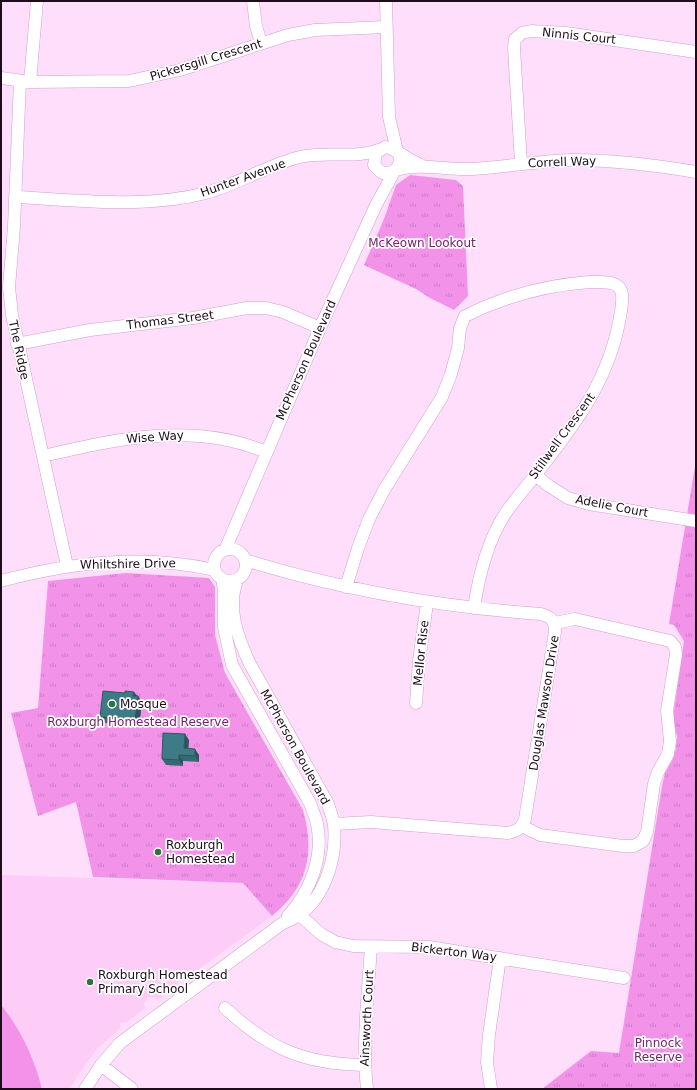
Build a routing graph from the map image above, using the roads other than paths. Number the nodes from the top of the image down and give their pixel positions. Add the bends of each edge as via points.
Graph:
1 (37, 1) edge
2 (253, 1) edge
3 (386, 1) edge
4 (386, 27) junction
5 (262, 43) junction
6 (696, 52) edge
7 (1, 78) edge
8 (25, 82) junction
9 (389, 117) junction
10 (380, 149) junction
11 (398, 152) junction
12 (350, 154) junction
13 (521, 163) junction
14 (375, 166) junction
15 (427, 167) junction
16 (395, 171) junction
17 (696, 172) edge
18 (16, 197) junction
19 (376, 206) junction
20 (320, 328) junction
21 (17, 344) junction
22 (266, 452) junction
23 (43, 456) junction
24 (535, 475) junction
25 (240, 516) junction
26 (696, 521) edge
27 (225, 550) junction
28 (67, 566) junction
29 (242, 566) junction
30 (218, 569) junction
31 (1, 581) edge
32 (346, 587) junction
33 (427, 602) junction
34 (474, 608) junction
35 (555, 623) junction
36 (416, 703) dead end
37 (334, 824) junction
38 (522, 826) junction
39 (297, 912) junction
40 (371, 947) junction
41 (500, 958) junction
42 (624, 978) dead end
43 (225, 1008) dead end
44 (101, 1065) junction
45 (364, 1065) junction
46 (85, 1089) edge
47 (132, 1089) edge
48 (367, 1089) edge
49 (491, 1089) edge

1 - 8 street, The Ridge
2 - 5 street via 256,26
3 - 4 street
4 - 5 street, Pickersgill Crescent via 315,30 288,34
4 - 9 street
5 - 8 street, Pickersgill Crescent via 180,70 129,81
6 - 13 street, Ninnis Court via 566,33 522,33 515,39 514,48
7 - 8 street, Pickersgill Crescent
8 - 18 street, The Ridge
9 - 10 street
9 - 11 street
10 - 11 street via 390,147
10 - 12 street, Hunter Avenue via 366,154
10 - 14 street via 374,157
11 - 15 street, Correll Way
11 - 16 street via 400,163
12 - 14 street, Hunter Avenue
12 - 18 street, Hunter Avenue via 325,153 301,157 208,192 160,202
13 - 15 street, Correll Way via 471,169
13 - 17 street, Correll Way via 609,161
14 - 16 street via 386,174
14 - 19 street, McPherson Boulevard via 378,189
15 - 16 street, Correll Way via 410,166
16 - 19 street, McPherson Boulevard
18 - 21 street, The Ridge via 9,287
19 - 20 street, McPherson Boulevard
20 - 21 street, Thomas Street via 283,312 266,308 247,308 193,318 90,330
20 - 22 street, McPherson Boulevard
21 - 23 street, The Ridge
22 - 23 street, Wise Way via 245,443 216,436 182,435 117,440
22 - 25 street, McPherson Boulevard
23 - 28 street, The Ridge
24 - 26 street, Adelie Court via 568,498 589,504
24 - 32 street, Stillwell Crescent via 600,383 617,333 624,298 622,288 616,283 576,283 538,290 507,298 465,316 460,328 451,374 442,396 369,519
24 - 34 street, Stillwell Crescent via 505,514 494,535 484,560
25 - 27 street, McPherson Boulevard
25 - 29 street, McPherson Boulevard via 237,538
27 - 29 street via 230,549
27 - 30 street
28 - 30 street, Whiltshire Drive via 102,562 184,563
28 - 31 street, Whiltshire Drive
29 - 30 street, Whiltshire Drive via 232,581
29 - 32 street, Douglas Mawson Drive via 277,570
29 - 37 street, McPherson Boulevard via 234,589 233,605 235,626 241,644 328,804
30 - 39 street, McPherson Boulevard via 224,590 224,627 232,665 304,792 317,824 317,864
32 - 33 street, Douglas Mawson Drive
33 - 34 street, Douglas Mawson Drive
33 - 36 street, Mellor Rise
34 - 35 street, Douglas Mawson Drive via 541,614
35 - 38 street, Douglas Mawson Drive via 526,819
35 - 38 street via 575,619 670,641 675,647 676,655 667,710 670,741 668,754 654,784 647,832 643,841 634,846 540,835
37 - 38 street via 371,822 508,833 517,832
37 - 39 street, McPherson Boulevard via 332,864 327,876 315,898
39 - 40 street, Bickerton Way via 309,925 336,942
39 - 44 street, McPherson Boulevard via 120,1043
40 - 41 street, Bickerton Way via 429,947
40 - 45 street, Ainsworth Court
41 - 42 street, Bickerton Way
41 - 49 street via 487,1062
43 - 45 street via 264,1040 288,1052 314,1060
44 - 46 street, McPherson Boulevard
44 - 47 street
45 - 48 street, Ainsworth Court

